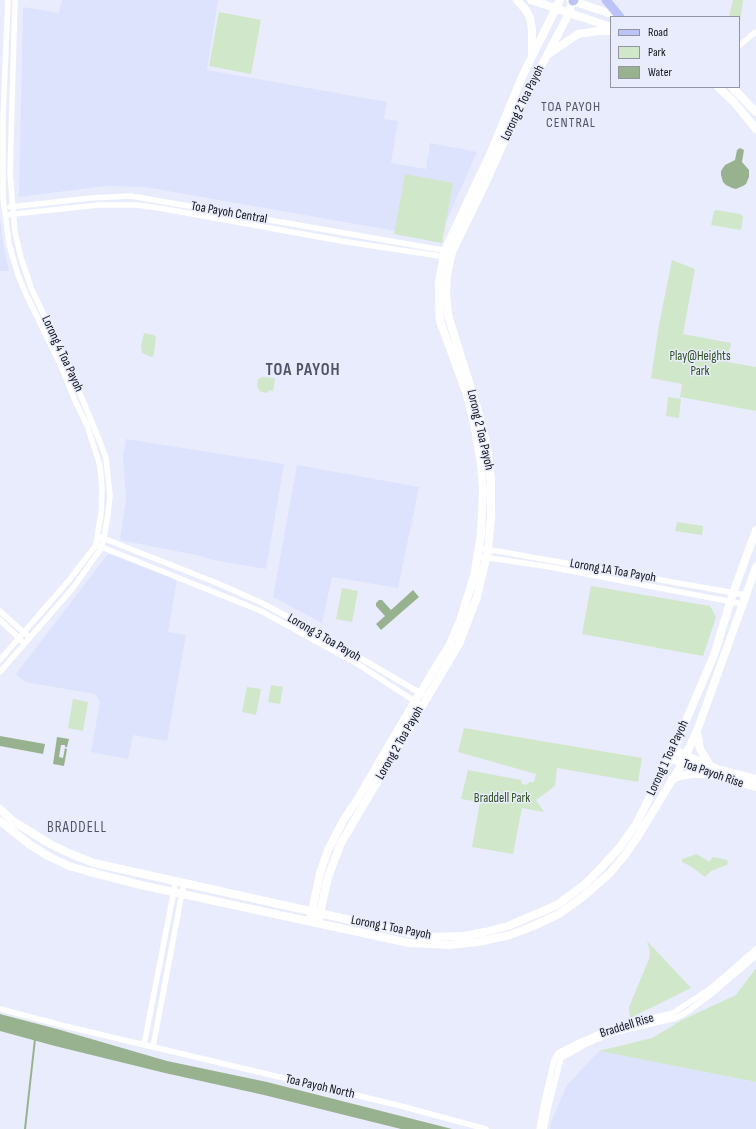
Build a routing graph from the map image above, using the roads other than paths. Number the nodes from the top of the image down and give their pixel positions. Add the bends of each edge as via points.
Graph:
1 (8, 0) edge
2 (15, 0) edge
3 (517, 0) edge
4 (532, 0) edge
5 (560, 0) edge
6 (572, 0) edge
7 (606, 0) edge
8 (556, 9) junction
9 (568, 13) junction
10 (618, 16) edge
11 (620, 16) edge
12 (610, 27) edge
13 (610, 31) edge
14 (756, 32) edge
15 (740, 45) edge
16 (547, 54) junction
17 (532, 57) junction
18 (719, 88) edge
19 (733, 88) edge
20 (2, 98) edge
21 (12, 98) junction
22 (2, 106) edge
23 (12, 107) junction
24 (756, 112) edge
25 (756, 129) edge
26 (13, 206) junction
27 (4, 207) junction
28 (14, 214) junction
29 (5, 215) junction
30 (448, 254) junction
31 (756, 530) edge
32 (101, 538) junction
33 (99, 546) junction
34 (483, 553) junction
35 (548, 560) junction
36 (546, 567) junction
37 (756, 567) edge
38 (217, 583) junction
39 (213, 591) junction
40 (746, 595) junction
41 (732, 597) junction
42 (743, 604) junction
43 (0, 611) edge
44 (0, 620) edge
45 (24, 632) junction
46 (30, 637) junction
47 (18, 638) junction
48 (24, 643) junction
49 (0, 660) edge
50 (0, 672) edge
51 (420, 693) junction
52 (428, 698) junction
53 (415, 701) junction
54 (422, 706) junction
55 (697, 731) junction
56 (674, 750) junction
57 (686, 756) junction
58 (670, 758) junction
59 (682, 764) junction
60 (711, 770) junction
61 (672, 779) junction
62 (756, 779) edge
63 (756, 787) edge
64 (0, 809) edge
65 (0, 821) edge
66 (180, 881) junction
67 (178, 893) junction
68 (316, 912) junction
69 (314, 922) junction
70 (508, 926) junction
71 (510, 935) junction
72 (756, 949) edge
73 (756, 956) edge
74 (0, 1009) edge
75 (144, 1045) junction
76 (153, 1047) junction
77 (486, 1129) edge
78 (539, 1129) edge
79 (544, 1129) edge

1 - 20 street, Lorong 4 Toa Payoh
2 - 21 street, Lorong 4 Toa Payoh
3 - 17 main road via 530,18
4 - 8 main road
5 - 8 main road, Lorong 2 Toa Payoh
6 - 9 main road, Lorong 2 Toa Payoh
6 - 10 main road
7 - 11 main road
8 - 9 main road
8 - 17 main road, Lorong 2 Toa Payoh
9 - 12 main road
9 - 16 main road, Lorong 2 Toa Payoh
13 - 16 main road via 578,34
14 - 15 street
16 - 30 main road, Lorong 2 Toa Payoh
17 - 30 main road, Lorong 2 Toa Payoh
18 - 25 main road
19 - 24 main road
20 - 21 street
20 - 22 street, Lorong 4 Toa Payoh
21 - 23 street, Lorong 4 Toa Payoh
22 - 23 street
22 - 27 street, Lorong 4 Toa Payoh
23 - 26 street, Lorong 4 Toa Payoh via 10,174
26 - 27 street, Toa Payoh Central
26 - 28 street, Lorong 4 Toa Payoh
26 - 30 street, Toa Payoh Central via 131,196
27 - 29 street, Lorong 4 Toa Payoh
28 - 29 street, Toa Payoh Central
28 - 30 street, Toa Payoh Central via 98,205 137,205 347,242
28 - 32 street, Lorong 4 Toa Payoh via 18,247 32,290 70,369 106,458 110,496
29 - 32 street, Lorong 4 Toa Payoh via 9,244 18,275 87,425 100,466
30 - 34 main road, Lorong 2 Toa Payoh via 446,292 451,330 474,394 490,462 492,512
31 - 41 main road, Lorong 1 Toa Payoh
32 - 33 street, Lorong 4 Toa Payoh
32 - 38 street, Lorong 3 Toa Payoh
33 - 39 street, Lorong 3 Toa Payoh
33 - 45 street, Lorong 4 Toa Payoh
33 - 46 street, Lorong 4 Toa Payoh via 73,588
34 - 35 street, Lorong 1A Toa Payoh
34 - 36 street, Lorong 1A Toa Payoh
34 - 51 main road, Lorong 2 Toa Payoh via 449,646
34 - 52 main road, Lorong 2 Toa Payoh via 477,597 464,633
35 - 36 street
35 - 41 street, Lorong 1A Toa Payoh
36 - 41 street, Lorong 1A Toa Payoh
37 - 40 main road, Lorong 1 Toa Payoh
38 - 39 street
38 - 51 street, Lorong 3 Toa Payoh via 301,624
39 - 53 street, Lorong 3 Toa Payoh via 289,626 356,663
40 - 41 street, Lorong 1A Toa Payoh
40 - 42 main road, Lorong 1 Toa Payoh
41 - 42 street, Lorong 1A Toa Payoh
41 - 56 main road, Lorong 1 Toa Payoh via 714,655
42 - 55 main road, Lorong 1 Toa Payoh
43 - 45 street
44 - 47 street
45 - 46 street
45 - 47 street, Lorong 4 Toa Payoh
46 - 48 street, Lorong 4 Toa Payoh
47 - 48 street
47 - 49 street, Lorong 4 Toa Payoh
48 - 50 street, Lorong 4 Toa Payoh
51 - 52 street, Lorong 3 Toa Payoh
51 - 53 main road, Lorong 2 Toa Payoh
52 - 54 main road, Lorong 2 Toa Payoh
53 - 54 street, Lorong 3 Toa Payoh
53 - 68 main road, Lorong 2 Toa Payoh via 328,850 320,873
54 - 68 main road, Lorong 2 Toa Payoh via 341,843
55 - 57 main road, Lorong 1 Toa Payoh
55 - 60 main road via 700,749
56 - 57 main road, Toa Payoh Rise
56 - 58 main road, Lorong 1 Toa Payoh
57 - 59 main road, Lorong 1 Toa Payoh
57 - 60 main road, Toa Payoh Rise
58 - 59 main road, Toa Payoh Rise
58 - 70 main road, Lorong 1 Toa Payoh via 636,824 620,848 600,870 557,905
59 - 60 main road, Toa Payoh Rise
59 - 61 main road, Lorong 1 Toa Payoh
60 - 61 main road
60 - 62 main road, Toa Payoh Rise
60 - 63 main road, Toa Payoh Rise
61 - 71 main road, Lorong 1 Toa Payoh via 638,836 610,873 559,914
64 - 66 main road, Lorong 1 Toa Payoh via 19,825 71,854 94,863
65 - 67 main road, Lorong 1 Toa Payoh via 29,844 69,866
66 - 67 street
66 - 68 main road, Lorong 1 Toa Payoh
67 - 69 main road, Lorong 1 Toa Payoh
67 - 75 street
67 - 76 street
68 - 69 main road, Lorong 2 Toa Payoh
68 - 70 main road, Lorong 1 Toa Payoh via 426,937 463,936
69 - 71 main road, Lorong 1 Toa Payoh via 428,945 478,942
70 - 71 main road via 506,929
72 - 78 street, Braddell Rise via 711,988 677,1011 607,1030 558,1054 554,1060
73 - 79 street, Braddell Rise via 714,992 676,1018 612,1034 561,1058
74 - 75 street, Toa Payoh North
75 - 76 street, Toa Payoh North
76 - 77 street, Toa Payoh North via 397,1105

